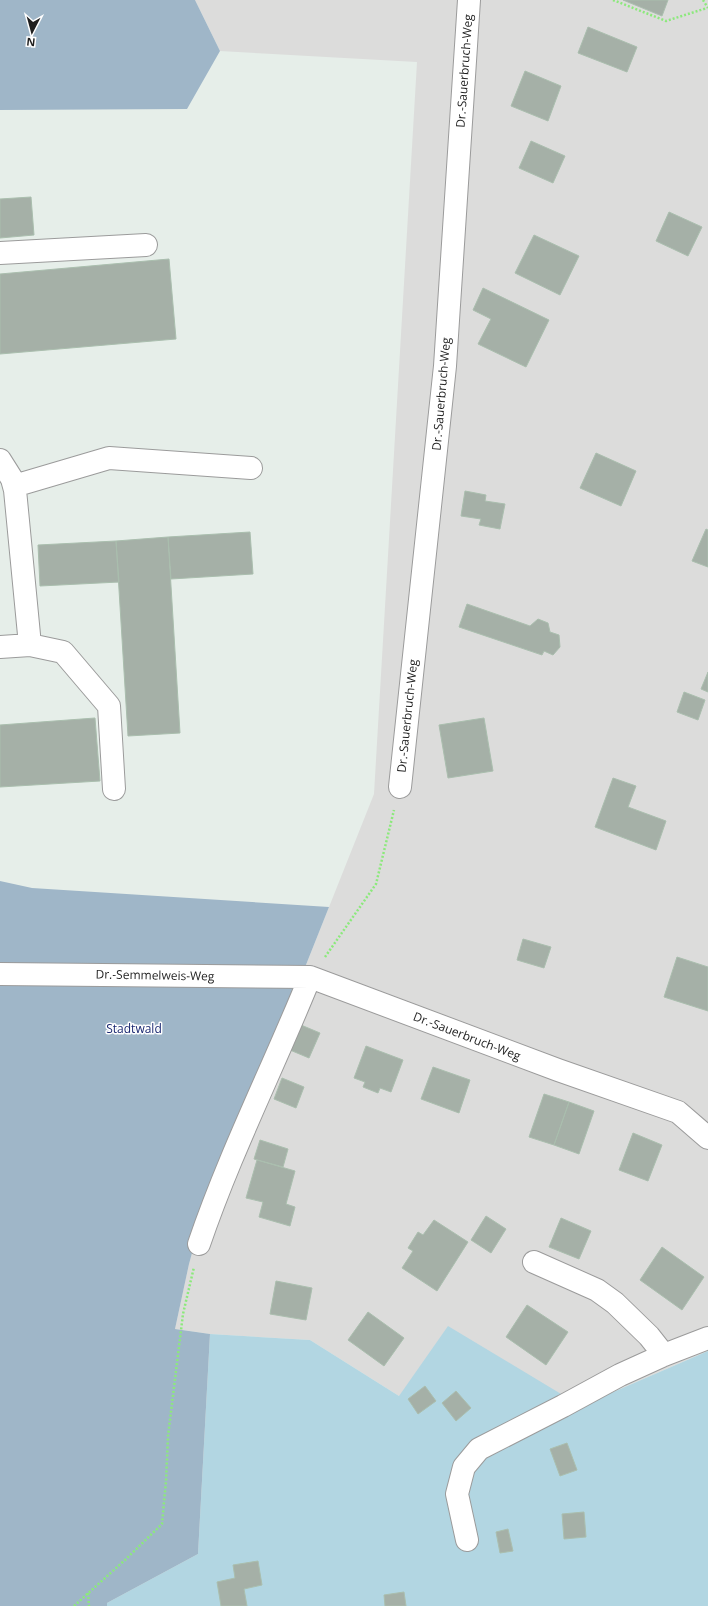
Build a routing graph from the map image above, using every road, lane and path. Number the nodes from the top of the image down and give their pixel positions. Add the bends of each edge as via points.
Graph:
1 (469, 0) edge
2 (613, 0) edge
3 (703, 0) edge
4 (708, 8) edge
5 (146, 244) dead end
6 (0, 253) edge
7 (0, 460) edge
8 (251, 468) dead end
9 (14, 486) junction
10 (30, 645) junction
11 (0, 647) edge
12 (400, 787) joint
13 (114, 789) dead end
14 (0, 974) edge
15 (310, 977) junction
16 (708, 1138) edge
17 (199, 1244) joint
18 (534, 1262) dead end
19 (708, 1338) edge
20 (664, 1355) junction
21 (467, 1540) dead end
22 (88, 1593) junction
23 (74, 1606) edge
24 (89, 1606) edge

1 - 12 street, Dr.-Sauerbruch-Weg via 444,366
2 - 4 path via 666,21
3 - 4 path
5 - 6 street
7 - 9 street
8 - 9 street via 109,458
9 - 10 street
10 - 11 street
10 - 13 street via 63,652 109,706
12 - 15 path via 376,884
14 - 15 street, Dr.-Semmelweis-Weg
15 - 16 street, Dr.-Sauerbruch-Weg via 678,1112
15 - 17 street via 223,1179
17 - 22 path via 183,1314 169,1428 162,1524
18 - 20 street via 597,1290 615,1303 649,1336
19 - 20 street
20 - 21 street via 620,1375 479,1449 464,1467 457,1494
22 - 23 path
22 - 24 path

